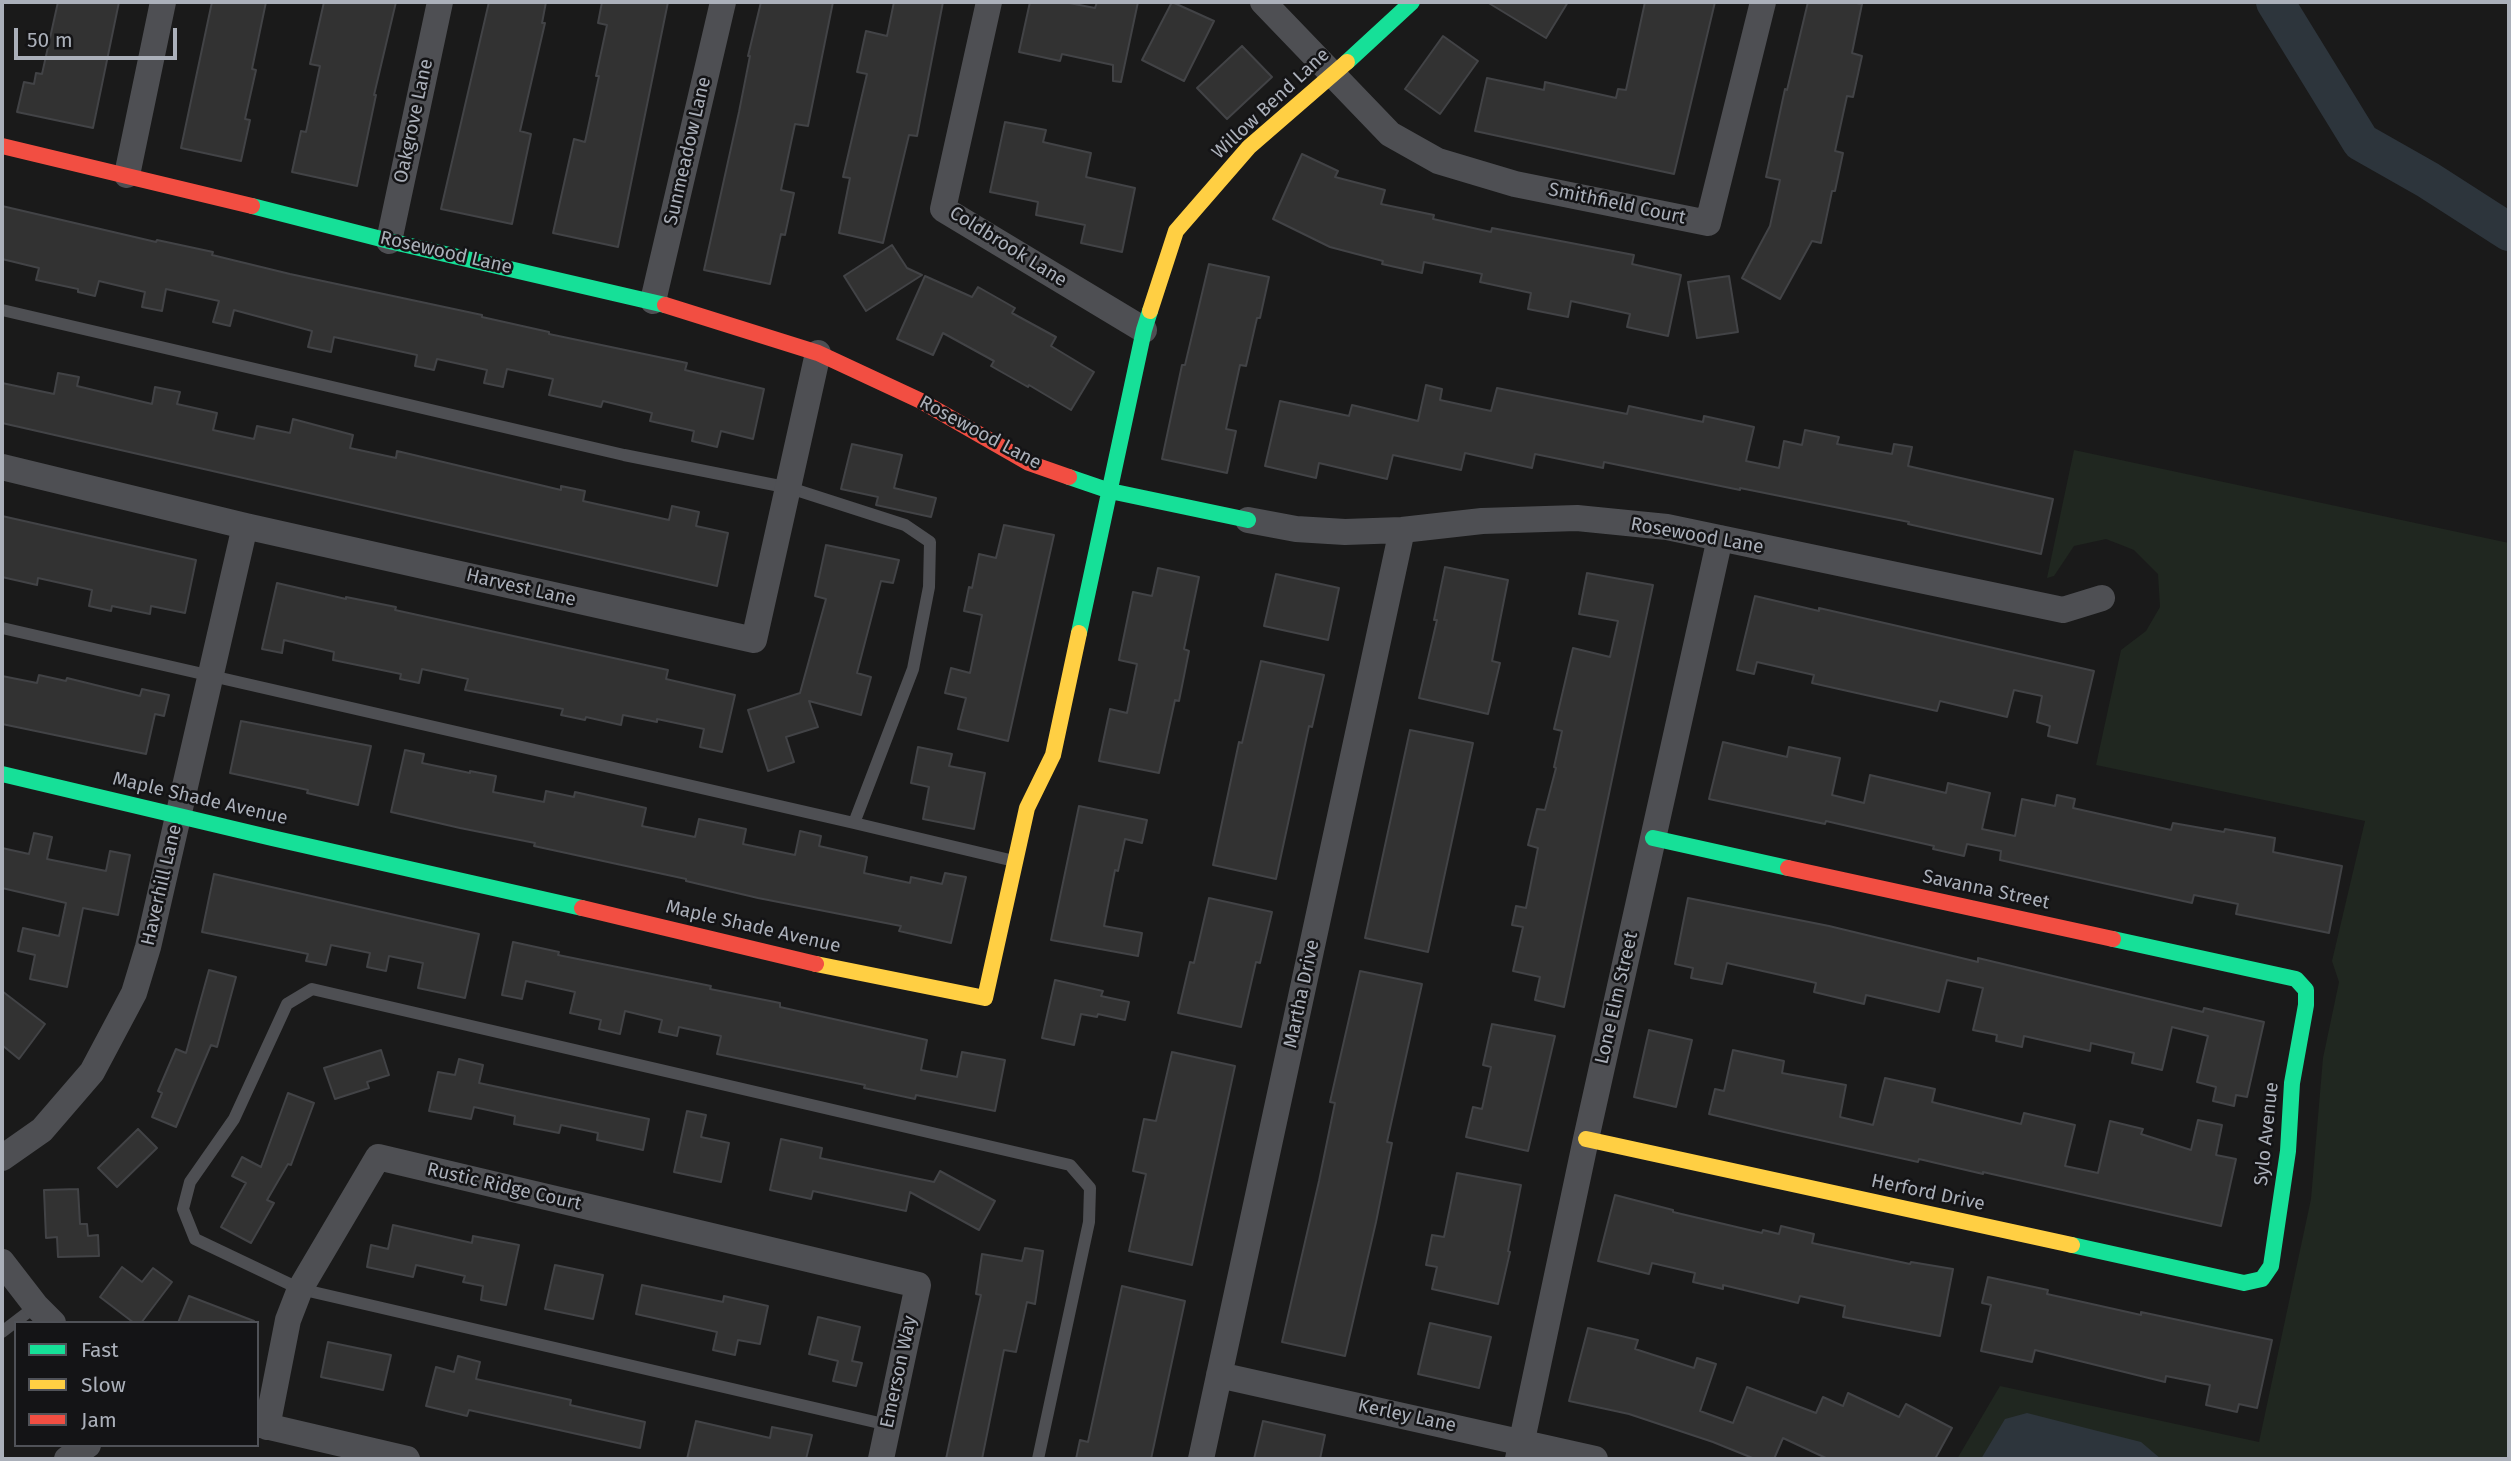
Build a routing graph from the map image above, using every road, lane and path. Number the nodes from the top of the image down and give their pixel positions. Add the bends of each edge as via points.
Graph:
1 (163, 2) edge
2 (440, 2) edge
3 (723, 2) edge
4 (989, 2) edge
5 (1263, 2) edge
6 (1412, 2) edge
7 (1763, 2) edge
8 (1334, 74) junction
9 (2, 146) edge
10 (127, 175) junction
11 (389, 241) junction
12 (653, 301) junction
13 (2, 310) edge
14 (1144, 330) junction
15 (818, 353) junction
16 (2, 467) edge
17 (790, 488) junction
18 (1110, 491) junction
19 (1248, 520) joint
20 (245, 526) junction
21 (1402, 530) junction
22 (1720, 538) junction
23 (2102, 598) dead end
24 (2, 628) edge
25 (210, 676) junction
26 (2, 774) edge
27 (178, 815) junction
28 (854, 823) junction
29 (1653, 838) junction
30 (1014, 860) junction
31 (2306, 990) joint
32 (1586, 1139) junction
33 (2, 1158) edge
34 (2, 1262) edge
35 (2262, 1279) joint
36 (918, 1285) joint
37 (300, 1289) junction
38 (45, 1314) edge
39 (28, 1321) edge
40 (1219, 1375) junction
41 (262, 1425) edge
42 (888, 1425) junction
43 (85, 1447) edge
44 (1520, 1450) edge
45 (68, 1459) edge
46 (407, 1459) edge
47 (881, 1459) edge
48 (1038, 1459) edge
49 (1201, 1459) edge
50 (1595, 1459) edge

1 - 10 street
2 - 11 street, Oakgrove Lane
3 - 12 street, Sunmeadow Lane
4 - 14 street, Coldbrook Lane via 943,209
5 - 8 street
6 - 8 street, Willow Bend Lane
7 - 8 street, Smithfield Court via 1708,223 1515,184 1438,160 1390,134
8 - 14 street, Willow Bend Lane via 1249,148 1176,231
9 - 10 street, Rosewood Lane
10 - 11 street, Rosewood Lane
11 - 12 street, Rosewood Lane
12 - 15 street, Rosewood Lane
13 - 17 lane via 624,455
14 - 18 street, Willow Bend Lane
15 - 17 street, Harvest Lane
15 - 18 street, Rosewood Lane via 920,401 1030,463
16 - 20 street, Harvest Lane
17 - 20 street, Harvest Lane via 754,640
17 - 28 lane via 905,525 930,542 929,587 913,669
18 - 19 street, Rosewood Lane
18 - 30 street, Maple Shade Avenue via 1052,755 1027,808
19 - 21 street, Rosewood Lane via 1296,529
20 - 25 street, Haverhill Lane
21 - 22 street, Rosewood Lane via 1482,521 1577,518 1667,527
21 - 40 street, Martha Drive
22 - 23 street, Rosewood Lane via 2063,610
22 - 29 street, Lone Elm Street
24 - 25 lane
25 - 27 street, Haverhill Lane
25 - 28 lane
26 - 27 street, Maple Shade Avenue
27 - 30 street, Maple Shade Avenue via 841,970 985,998
27 - 33 street, Haverhill Lane via 134,993 92,1072 42,1130
28 - 30 lane
29 - 31 street, Savanna Street via 2296,979
29 - 32 street, Lone Elm Street
31 - 35 street, Sylo Avenue via 2275,1240 2271,1266
32 - 35 street, Herford Drive via 2244,1283
32 - 44 street, Lone Elm Street
34 - 38 street
36 - 37 street, Rustic Ridge Court via 378,1157
36 - 42 street, Emerson Way
37 - 41 street, Rustic Ridge Court
37 - 42 lane
37 - 48 lane via 195,1238 183,1209 190,1182 234,1119 287,1004 312,989 1070,1165 1090,1188 1089,1222
38 - 39 lane
40 - 44 street, Kerley Lane
40 - 49 street, Martha Drive
41 - 46 street
42 - 47 street, Emerson Way
43 - 45 street
44 - 50 street, Kerley Lane

